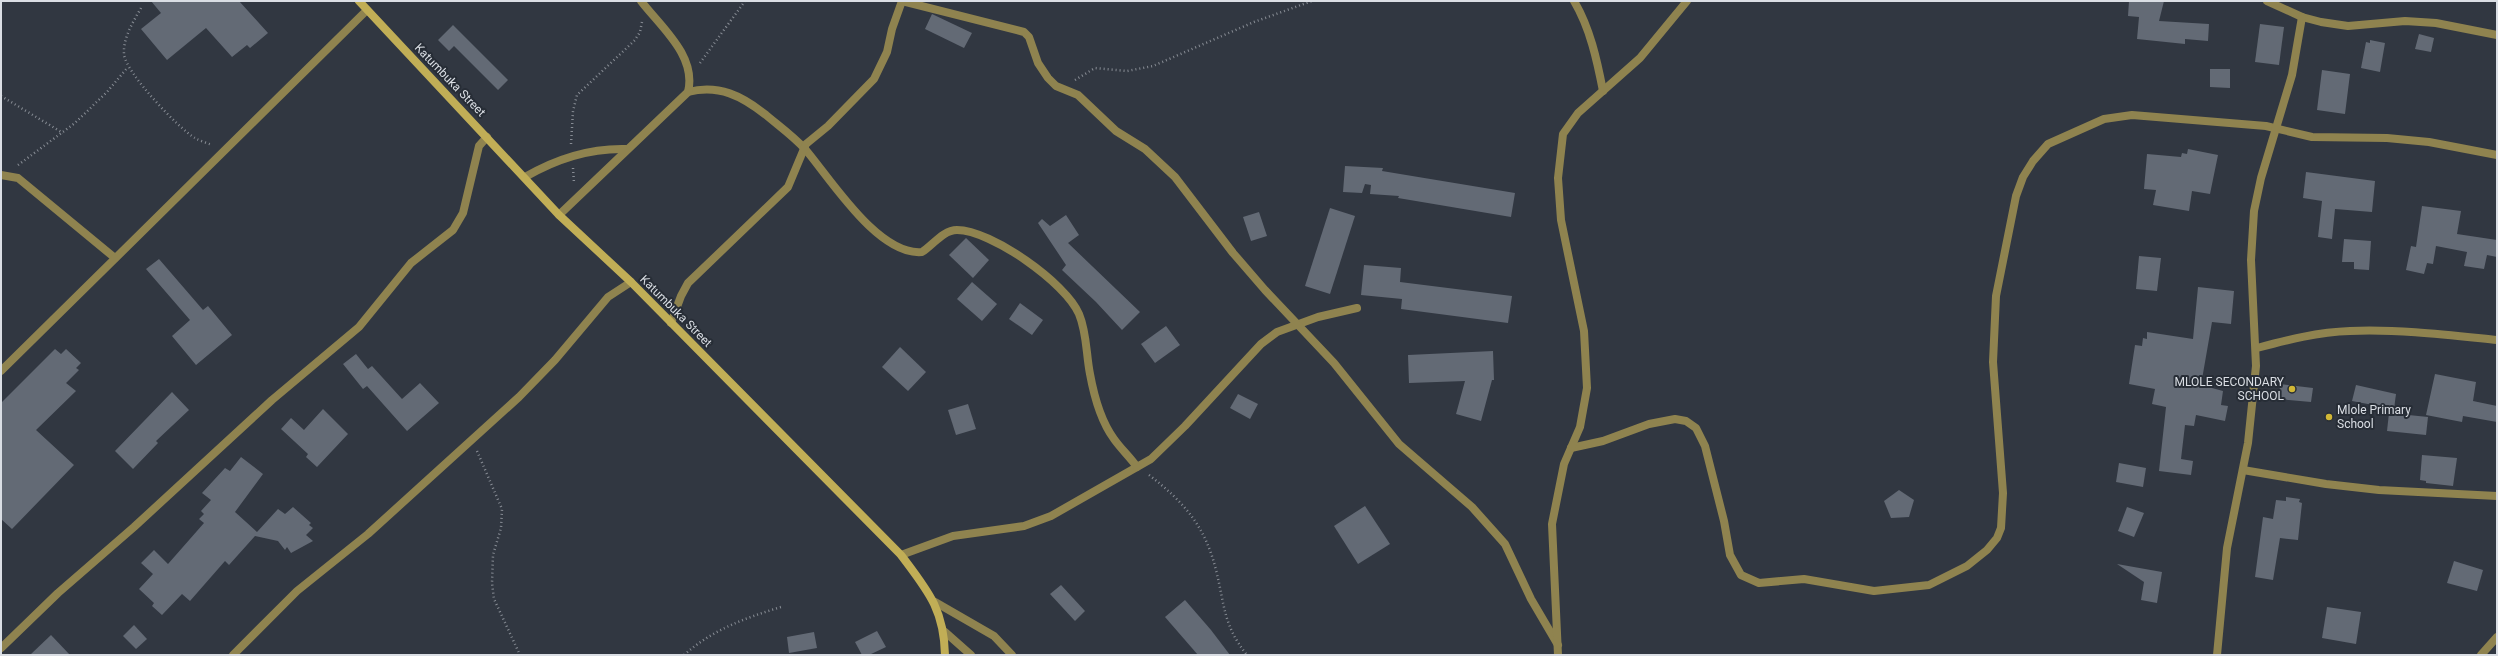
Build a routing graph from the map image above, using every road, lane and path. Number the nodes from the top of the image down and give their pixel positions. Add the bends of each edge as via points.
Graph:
1 (358, 1) edge
2 (745, 1) edge
3 (902, 1) edge
4 (1312, 1) edge
5 (1574, 1) edge
6 (1687, 1) edge
7 (2267, 1) edge
8 (642, 2) edge
9 (141, 8) dead end
10 (367, 10) junction
11 (2302, 17) junction
12 (2497, 35) edge
13 (128, 67) junction
14 (690, 78) junction
15 (1066, 89) junction
16 (1602, 91) junction
17 (688, 92) junction
18 (1, 96) edge
19 (2276, 128) junction
20 (63, 133) junction
21 (487, 137) junction
22 (804, 148) junction
23 (224, 149) junction
24 (626, 149) junction
25 (572, 155) junction
26 (2497, 155) edge
27 (5, 175) edge
28 (525, 178) junction
29 (577, 198) junction
30 (560, 215) junction
31 (115, 258) junction
32 (631, 282) junction
33 (1357, 308) dead end
34 (671, 323) junction
35 (1296, 324) junction
36 (2497, 340) edge
37 (2257, 348) junction
38 (1, 371) edge
39 (467, 444) junction
40 (1571, 448) junction
41 (1137, 467) junction
42 (2243, 470) junction
43 (2497, 496) edge
44 (901, 555) junction
45 (935, 602) junction
46 (781, 607) dead end
47 (945, 632) junction
48 (2497, 636) edge
49 (1558, 645) junction
50 (1, 648) edge
51 (233, 655) edge
52 (520, 655) edge
53 (684, 655) edge
54 (945, 655) edge
55 (971, 655) edge
56 (1012, 655) edge
57 (1247, 655) edge
58 (1558, 655) edge
59 (2217, 655) edge
60 (2481, 655) edge

1 - 10 main road, Katumbuka Street
2 - 14 path
3 - 15 street via 1024,32 1030,38 1038,64 1048,78 1056,86
3 - 22 street via 887,52 874,79
4 - 15 path via 1254,22 1153,66 1127,71 1108,68 1091,70 1074,80
5 - 16 street via 1597,59
6 - 16 street via 1640,58
7 - 11 street
8 - 14 street via 684,58
8 - 25 path via 639,36 575,99 571,132
9 - 13 path via 126,41 124,54
10 - 21 main road, Katumbuka Street
10 - 23 street
11 - 12 street via 2348,26 2405,21 2436,23
11 - 19 street via 2292,75
13 - 20 path via 107,92
13 - 23 path via 177,124 195,138
14 - 17 street
15 - 35 street via 1084,99 1116,131 1145,149 1175,177 1233,253
16 - 40 street via 1565,130 1559,159 1563,238 1584,331 1587,363 1587,388 1582,418
17 - 22 street via 716,89 738,96 786,130
17 - 24 street
18 - 20 path
19 - 26 street via 2312,137 2387,138 2429,142
19 - 37 street via 2260,178 2253,224 2251,260
19 - 40 street via 2145,115 2119,116 2087,125 2048,144 2033,161 2023,177 2016,196 1996,296 1993,362 2003,493 2001,528 1987,550 1967,566 1929,585 1874,591 1804,579 1759,583 1748,580 1735,567 1730,555 1711,462 1701,437 1692,425 1675,419 1667,420 1603,441
20 - 27 path
21 - 28 main road, Katumbuka Street
21 - 50 street via 479,146 463,213 453,230 411,263 359,327 262,408
22 - 34 street via 788,187 697,273 681,296
22 - 41 street via 856,214 876,232 905,250 922,252 952,231 967,231 983,236 1009,250 1059,286 1079,315 1091,377 1102,416 1113,438
23 - 31 street
24 - 25 street
24 - 29 street
25 - 28 street
25 - 29 path
27 - 31 street via 18,178
28 - 30 main road, Katumbuka Street
29 - 30 street
30 - 32 main road, Katumbuka Street
31 - 38 street
32 - 34 main road, Katumbuka Street
32 - 39 street via 608,297 555,360
33 - 35 street
34 - 44 main road, Katumbuka Street
35 - 41 street via 1261,344 1163,448
35 - 49 street via 1334,363 1399,444 1472,507 1505,544
36 - 37 street via 2420,332 2350,331 2315,335
37 - 42 street via 2251,422
39 - 51 street via 368,534 297,591
39 - 52 path via 479,453 502,509 492,583 496,604
40 - 49 street via 1564,464 1552,524
41 - 44 street via 1039,522 953,536
41 - 57 path via 1172,493 1201,529 1216,570 1229,630
42 - 43 street via 2379,490
42 - 59 street via 2227,548
44 - 45 main road, Katumbuka Street
45 - 47 main road, Katumbuka Street
45 - 56 street via 994,636
46 - 53 path via 724,626 700,640
47 - 54 main road, Katumbuka Street
47 - 55 street
48 - 60 street
49 - 58 street

